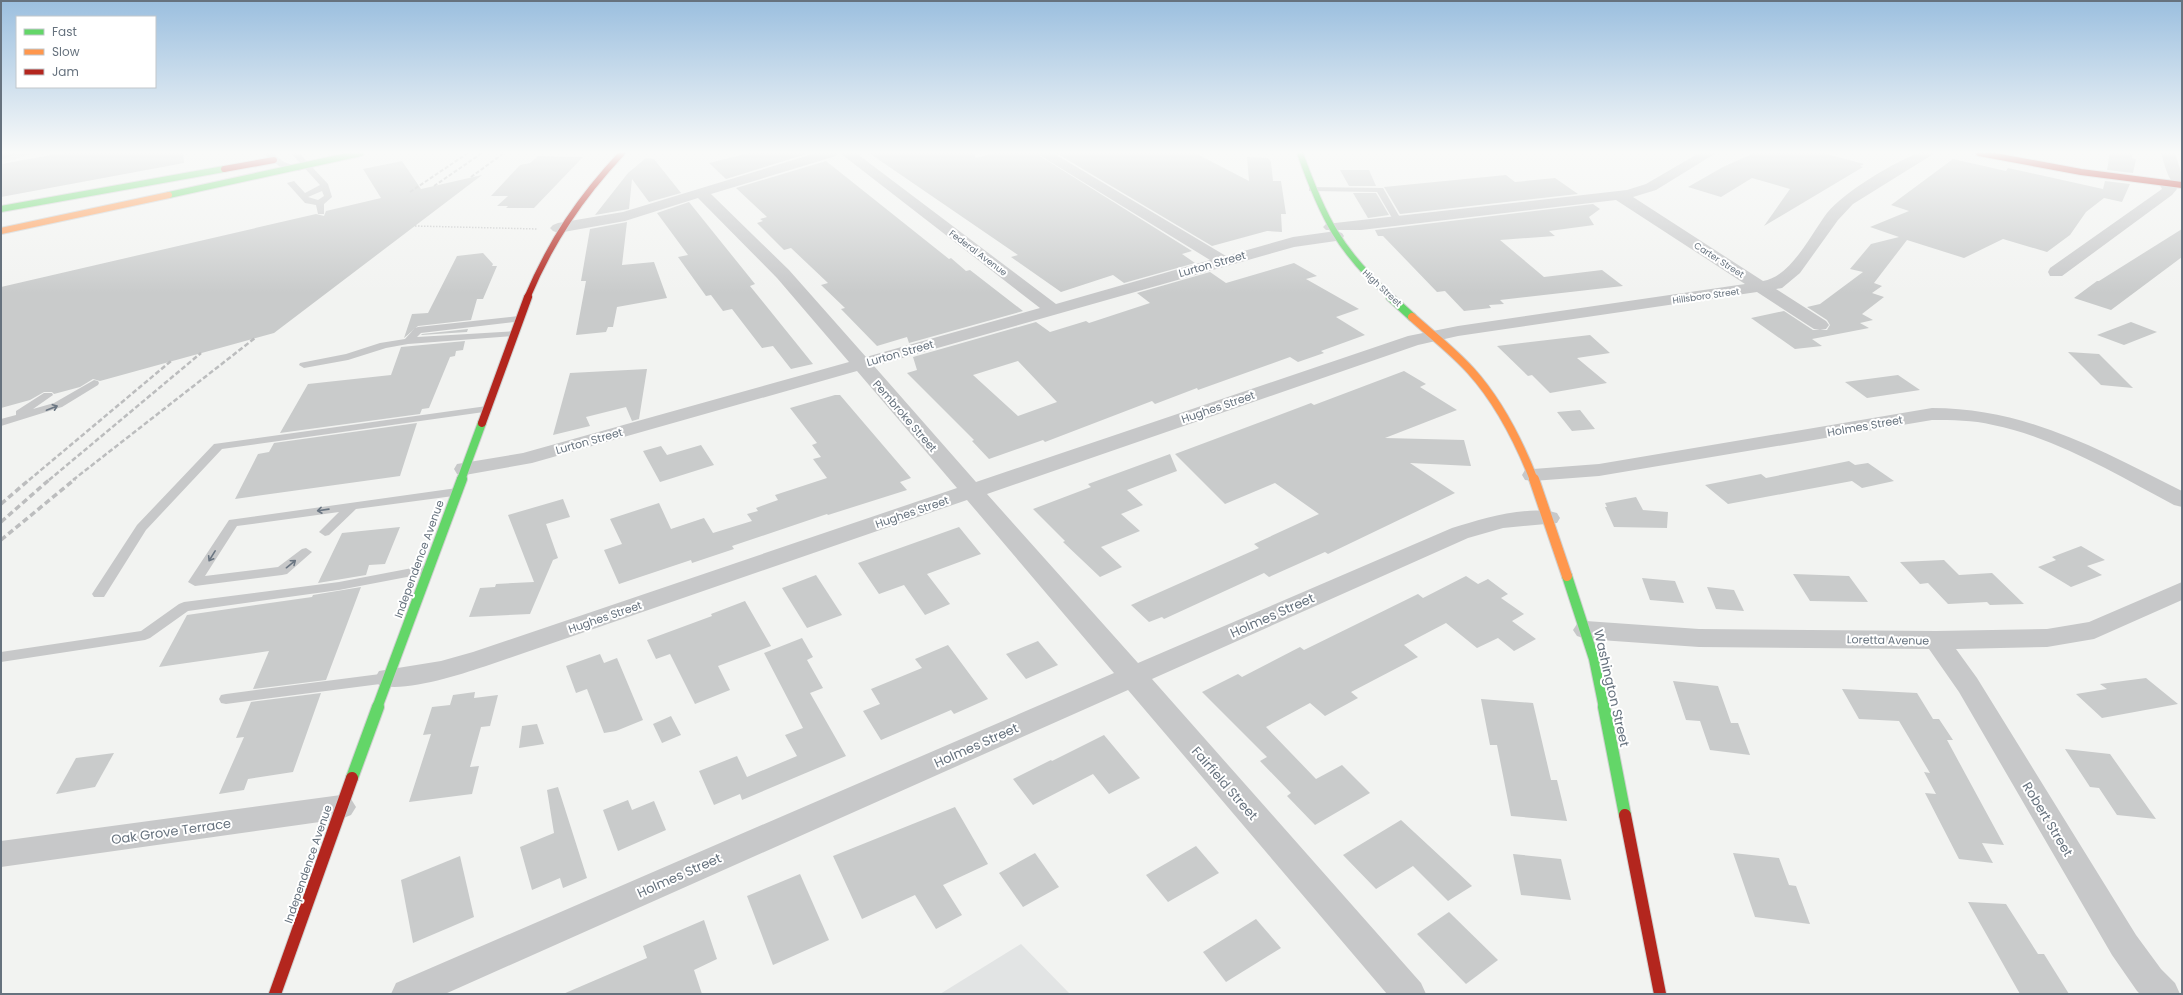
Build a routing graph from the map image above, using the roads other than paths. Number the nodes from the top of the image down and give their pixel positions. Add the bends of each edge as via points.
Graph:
1 (54, 199) edge
2 (91, 199) edge
3 (146, 199) edge
4 (306, 199) edge
5 (325, 199) edge
6 (579, 199) edge
7 (679, 199) edge
8 (708, 199) edge
9 (908, 199) edge
10 (1120, 199) edge
11 (1317, 199) edge
12 (1385, 199) edge
13 (1581, 199) edge
14 (1626, 199) edge
15 (1850, 199) edge
16 (2160, 199) edge
17 (320, 203) junction
18 (1, 209) edge
19 (320, 212) dead end
20 (9, 217) dead end
21 (1398, 221) junction
22 (558, 228) junction
23 (1, 231) edge
24 (1333, 231) junction
25 (1223, 261) junction
26 (2056, 272) dead end
27 (1763, 288) junction
28 (1052, 309) junction
29 (520, 320) junction
30 (1820, 325) dead end
31 (514, 333) junction
32 (1433, 336) junction
33 (408, 341) junction
34 (860, 364) junction
35 (304, 365) dead end
36 (94, 383) dead end
37 (48, 396) dead end
38 (1495, 402) joint
39 (486, 409) junction
40 (1, 423) edge
41 (465, 469) junction
42 (1534, 475) junction
43 (971, 491) junction
44 (456, 492) junction
45 (2182, 500) edge
46 (352, 506) junction
47 (1549, 518) junction
48 (325, 532) dead end
49 (306, 552) dead end
50 (428, 569) junction
51 (1041, 572) joint
52 (2182, 590) edge
53 (99, 594) dead end
54 (1586, 630) junction
55 (1936, 640) junction
56 (1, 658) edge
57 (1132, 676) junction
58 (388, 678) junction
59 (226, 700) dead end
60 (341, 807) junction
61 (1, 854) edge
62 (275, 994) edge
63 (408, 994) edge
64 (1408, 994) edge
65 (1660, 994) edge
66 (2163, 994) edge

1 - 18 main road
2 - 20 main road
3 - 23 main road
4 - 17 lane
5 - 17 lane
6 - 22 main road, Independence Avenue
7 - 22 street via 610,220
8 - 34 street, Pembroke Street via 775,265
9 - 28 street, Federal Avenue
10 - 25 street
11 - 24 main road, High Street
12 - 21 lane
13 - 21 street, Lurton Street
14 - 27 street, Carter Street
15 - 27 street, Hillsboro Street via 1834,215 1785,279
16 - 26 street
17 - 19 lane
21 - 24 street, Lurton Street
22 - 29 main road, Independence Avenue via 536,274
24 - 25 street, Lurton Street
24 - 32 main road, High Street via 1365,273
25 - 28 street, Lurton Street
27 - 30 street, Carter Street
27 - 32 street, Hillsboro Street
28 - 34 street, Lurton Street
29 - 31 main road, Independence Avenue
29 - 33 lane via 418,330
31 - 33 lane
31 - 39 main road, Independence Avenue
32 - 38 main road, High Street via 1476,377
32 - 43 street, Hughes Street via 1404,343
33 - 35 lane via 384,345 348,357
34 - 41 street, Lurton Street via 525,459
34 - 43 street, Pembroke Street
40 -> 36 lane via 58,405
37 - 40 lane
38 - 42 main road, Washington Street
39 - 41 main road, Independence Avenue
39 - 53 lane via 218,446 141,528
41 - 44 main road, Independence Avenue
42 - 45 street, Holmes Street via 1599,470 1932,414 1952,413 1987,417 2037,432 2111,464
42 - 47 main road, Washington Street
43 - 51 street, Pembroke Street
43 - 58 street, Hughes Street via 480,660 441,670
44 - 46 lane
44 - 50 main road, Independence Avenue
46 - 48 lane
46 -> 49 lane via 232,523 195,582 282,571
47 - 54 main road, Washington Street
47 - 57 street, Holmes Street via 1516,518 1467,530
50 - 56 lane via 339,586 184,607 145,635
50 - 58 main road, Independence Avenue
51 - 57 street, Fairfield Street
52 - 55 street, Loretta Avenue via 2118,621 2080,634 2022,639
54 - 55 street, Loretta Avenue via 1693,638
54 - 65 main road, Washington Street via 1594,659
55 - 66 street, Robert Street via 1968,685 2124,945 2149,980
57 - 63 street, Holmes Street
57 - 64 street, Fairfield Street
58 - 59 lane
58 - 60 main road, Independence Avenue
60 - 61 street, Oak Grove Terrace
60 - 62 main road, Independence Avenue

